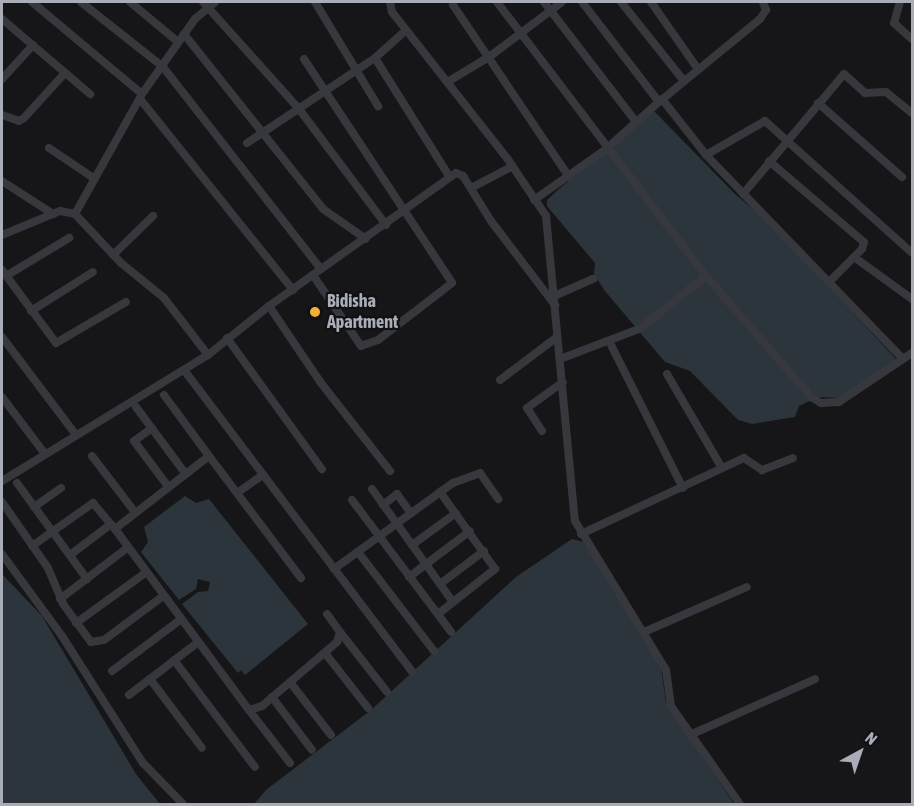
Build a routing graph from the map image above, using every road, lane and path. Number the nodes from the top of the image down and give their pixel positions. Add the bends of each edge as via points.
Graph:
1 (32, 2) edge
2 (81, 2) edge
3 (130, 2) edge
4 (315, 2) edge
5 (390, 2) edge
6 (497, 2) edge
7 (544, 2) edge
8 (562, 2) edge
9 (582, 2) edge
10 (621, 2) edge
11 (651, 2) edge
12 (763, 2) edge
13 (900, 2) edge
14 (209, 3) edge
15 (453, 5) dead end
16 (551, 11) junction
17 (2, 19) edge
18 (184, 34) junction
19 (402, 34) dead end
20 (521, 34) junction
21 (912, 39) edge
22 (178, 42) junction
23 (33, 45) junction
24 (489, 57) junction
25 (375, 58) junction
26 (304, 60) dead end
27 (163, 67) junction
28 (698, 69) junction
29 (356, 71) junction
30 (4, 73) edge
31 (65, 73) junction
32 (448, 81) junction
33 (684, 81) junction
34 (326, 92) junction
35 (90, 94) dead end
36 (141, 97) junction
37 (660, 101) junction
38 (818, 103) junction
39 (378, 106) dead end
40 (299, 109) junction
41 (912, 113) edge
42 (2, 115) edge
43 (636, 122) junction
44 (262, 132) junction
45 (787, 140) junction
46 (247, 143) dead end
47 (49, 148) dead end
48 (606, 149) junction
49 (706, 155) junction
50 (769, 161) junction
51 (513, 166) junction
52 (449, 176) junction
53 (569, 177) junction
54 (902, 177) dead end
55 (95, 179) junction
56 (2, 181) edge
57 (471, 188) junction
58 (742, 194) junction
59 (534, 200) junction
60 (405, 211) junction
61 (53, 214) junction
62 (75, 214) junction
63 (153, 216) dead end
64 (386, 225) junction
65 (2, 235) edge
66 (69, 238) dead end
67 (366, 239) junction
68 (911, 252) edge
69 (113, 255) junction
70 (854, 257) junction
71 (321, 269) junction
72 (93, 272) dead end
73 (4, 273) edge
74 (314, 275) junction
75 (706, 276) junction
76 (593, 279) dead end
77 (830, 281) junction
78 (293, 290) junction
79 (912, 299) edge
80 (555, 301) junction
81 (126, 302) dead end
82 (269, 306) junction
83 (31, 311) junction
84 (2, 337) edge
85 (557, 337) junction
86 (227, 338) junction
87 (610, 343) junction
88 (912, 353) edge
89 (208, 356) junction
90 (902, 358) junction
91 (560, 359) junction
92 (184, 370) junction
93 (667, 374) dead end
94 (500, 380) dead end
95 (562, 382) junction
96 (164, 395) dead end
97 (2, 398) edge
98 (136, 407) dead end
99 (152, 428) junction
100 (542, 431) dead end
101 (76, 435) junction
102 (45, 454) junction
103 (92, 456) dead end
104 (209, 456) junction
105 (793, 458) dead end
106 (722, 468) junction
107 (322, 469) dead end
108 (390, 471) dead end
109 (185, 473) junction
110 (263, 475) junction
111 (2, 481) edge
112 (17, 483) dead end
113 (167, 485) junction
114 (61, 488) dead end
115 (683, 488) junction
116 (372, 489) dead end
117 (440, 492) junction
118 (237, 493) junction
119 (498, 499) dead end
120 (352, 500) dead end
121 (2, 502) edge
122 (383, 505) junction
123 (34, 507) junction
124 (134, 511) junction
125 (411, 513) junction
126 (456, 513) junction
127 (396, 524) junction
128 (113, 527) junction
129 (470, 531) junction
130 (52, 532) junction
131 (581, 534) junction
132 (379, 537) junction
133 (412, 545) junction
134 (32, 546) junction
135 (127, 548) junction
136 (484, 551) junction
137 (358, 552) junction
138 (2, 554) edge
139 (70, 555) junction
140 (425, 565) junction
141 (334, 569) junction
142 (145, 573) junction
143 (409, 577) junction
144 (301, 578) dead end
145 (87, 579) junction
146 (440, 584) junction
147 (747, 587) dead end
148 (162, 597) junction
149 (60, 599) junction
150 (453, 602) junction
151 (327, 614) dead end
152 (438, 614) junction
153 (180, 620) junction
154 (76, 623) junction
155 (340, 632) junction
156 (451, 632) dead end
157 (644, 632) junction
158 (197, 642) junction
159 (434, 651) dead end
160 (325, 653) junction
161 (174, 660) junction
162 (112, 671) dead end
163 (412, 672) dead end
164 (150, 679) junction
165 (815, 679) dead end
166 (290, 682) junction
167 (387, 692) dead end
168 (129, 695) dead end
169 (272, 697) junction
170 (368, 708) dead end
171 (249, 710) junction
172 (331, 735) dead end
173 (690, 735) junction
174 (202, 748) dead end
175 (312, 750) dead end
176 (290, 763) dead end
177 (255, 767) dead end
178 (183, 804) edge
179 (740, 804) edge

1 - 36 street
2 - 27 street
3 - 22 street
4 - 29 street
5 - 32 street via 392,12
6 - 20 street
7 - 16 street
8 - 16 street
9 - 37 street
10 - 33 street
11 - 28 street
12 - 28 street via 766,10 760,19
13 - 21 street via 894,23
14 - 18 street
14 - 40 street
15 - 24 street
16 - 20 street
16 - 43 street
17 - 23 street
18 - 22 street
18 - 44 street
19 - 25 street
20 - 24 street
20 - 48 street
22 - 27 street
23 - 30 street
23 - 31 street
24 - 32 street
24 - 53 street
25 - 29 street
25 - 52 street
26 - 34 street
27 - 36 street
27 - 71 street
28 - 33 street
29 - 34 street
29 - 39 street
31 - 35 street
31 - 42 street via 24,118 19,121
32 - 51 street
33 - 37 street
34 - 40 street
34 - 60 street
36 - 55 street
36 - 78 street
37 - 43 street
37 - 49 street
38 - 41 street via 846,74 865,93 886,92
38 - 45 street
38 - 54 street
40 - 44 street
40 - 64 street
43 - 48 street
44 - 46 street
44 - 67 street via 323,209
45 - 49 street via 770,123 760,121
45 - 50 street
45 - 68 street
47 - 55 street
48 - 53 street
48 - 75 street
49 - 58 street
50 - 58 street
50 - 70 street via 864,242
51 - 57 street
51 - 59 street
52 - 57 street via 463,176
52 - 60 street
53 - 59 street
55 - 62 street
56 - 61 street
57 - 80 street via 491,221
58 - 77 street
59 - 80 street via 549,224
60 - 64 street
60 - 74 street via 452,283 378,340 367,346 356,341
61 - 62 street
61 - 65 street
62 - 69 street
63 - 69 street
64 - 67 street
66 - 73 street
67 - 71 street
69 - 89 street via 164,298
70 - 77 street
70 - 79 street
71 - 74 street
72 - 83 street
73 - 83 street
74 - 78 street
75 - 87 street via 648,324
75 - 90 street via 811,397 821,403 848,398
76 - 80 street
77 - 90 street
78 - 82 street
80 - 85 street
81 - 83 street via 56,343
82 - 86 street
82 - 108 street via 321,383
84 - 101 street
85 - 91 street
85 - 94 street
86 - 89 street
86 - 107 street
87 - 91 street
87 - 115 street
88 - 90 street
89 - 92 street
91 - 95 street
92 - 101 street
92 - 110 street
93 - 106 street
95 - 100 street via 527,408
95 - 131 street via 572,504
96 - 104 street
97 - 102 street
98 - 99 street
99 - 109 street
99 - 113 street via 134,441
101 - 102 street
102 - 111 street
103 - 124 street
104 - 109 street
104 - 118 street
105 - 106 street via 766,470 744,458
106 - 115 street
109 - 113 street
110 - 118 street
110 - 141 street
112 - 123 street
113 - 124 street
114 - 123 street
115 - 131 street
116 - 122 street
117 - 119 street via 480,473
117 - 125 street
117 - 126 street
118 - 144 street
120 - 132 street
121 - 134 street
122 - 125 street via 398,494
122 - 127 street
123 - 130 street
124 - 128 street
125 - 127 street
126 - 129 street
126 - 133 street
127 - 132 street
127 - 133 street
128 - 130 street via 93,503
128 - 135 street
128 - 139 street
129 - 136 street
129 - 140 street
130 - 134 street
130 - 139 street
131 - 157 street
132 - 137 street
132 - 143 street
133 - 140 street
134 - 149 street via 48,568
135 - 142 street
135 - 145 street
136 - 146 street
136 - 150 street via 495,569
137 - 141 street
137 - 159 street
138 - 178 street via 63,636 143,763
139 - 145 street
140 - 143 street
140 - 146 street
141 - 163 street
142 - 148 street
142 - 154 street
143 - 152 street
145 - 149 street
146 - 150 street
147 - 157 street
148 - 153 street
148 - 154 street via 97,642 86,637
149 - 154 street
150 - 152 street
151 - 155 street
152 - 156 street
153 - 158 street
153 - 162 street
155 - 160 street via 338,642
155 - 167 street
157 - 173 street via 666,670 671,706
158 - 161 street
158 - 171 street
160 - 166 street
160 - 170 street
161 - 164 street
161 - 177 street
164 - 168 street
164 - 174 street
165 - 173 street
166 - 169 street
166 - 172 street
169 - 171 street
169 - 175 street
171 - 176 street
173 - 179 street

